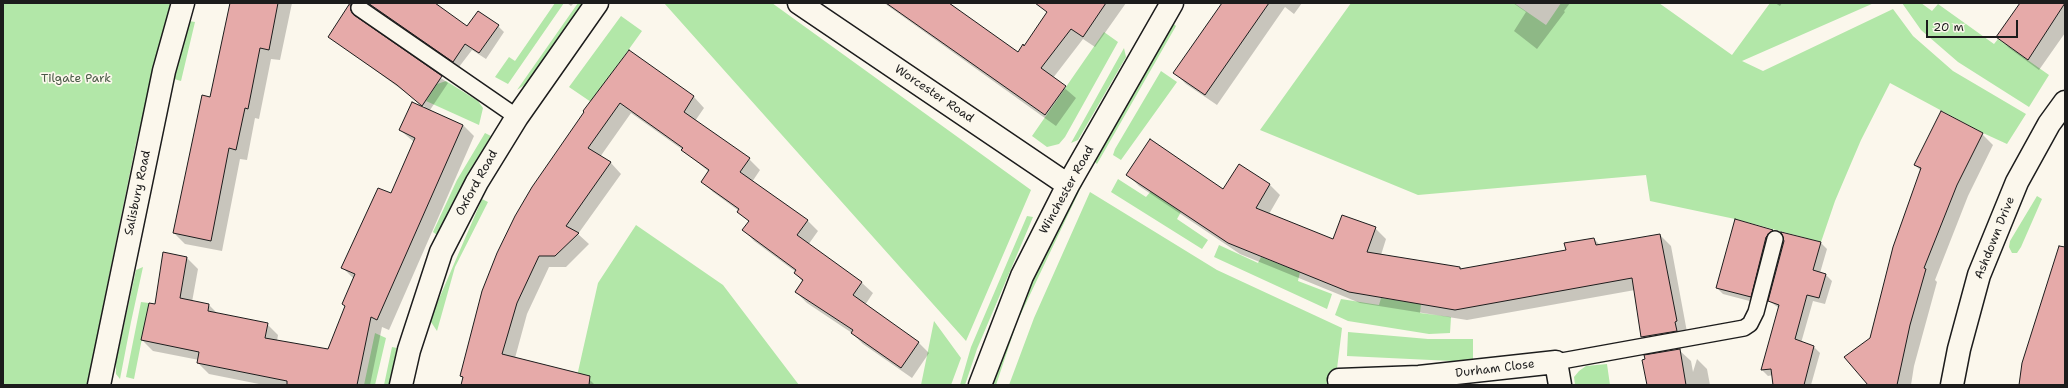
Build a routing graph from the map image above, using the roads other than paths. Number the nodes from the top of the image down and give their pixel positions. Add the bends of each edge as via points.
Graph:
1 (183, 3) edge
2 (597, 3) edge
3 (1172, 3) edge
4 (813, 7) edge
5 (359, 8) dead end
6 (2065, 102) edge
7 (517, 117) junction
8 (1068, 185) junction
9 (1775, 239) dead end
10 (1556, 362) junction
11 (1339, 380) dead end
12 (99, 385) edge
13 (401, 385) edge
14 (980, 385) edge
15 (1560, 385) edge
16 (1952, 385) edge

1 - 12 street, Salisbury Road via 164,71
2 - 7 street, Oxford Road
3 - 8 street, Winchester Road
4 - 8 street, Worcester Road
5 - 7 lane
6 - 16 street, Ashdown Drive via 2049,124 2017,182 1979,275
7 - 13 street, Oxford Road via 477,182 441,252 409,350
8 - 14 street, Winchester Road via 1022,276
9 - 10 lane via 1754,319 1744,328
10 - 11 street, Durham Close via 1419,377
10 - 15 street

